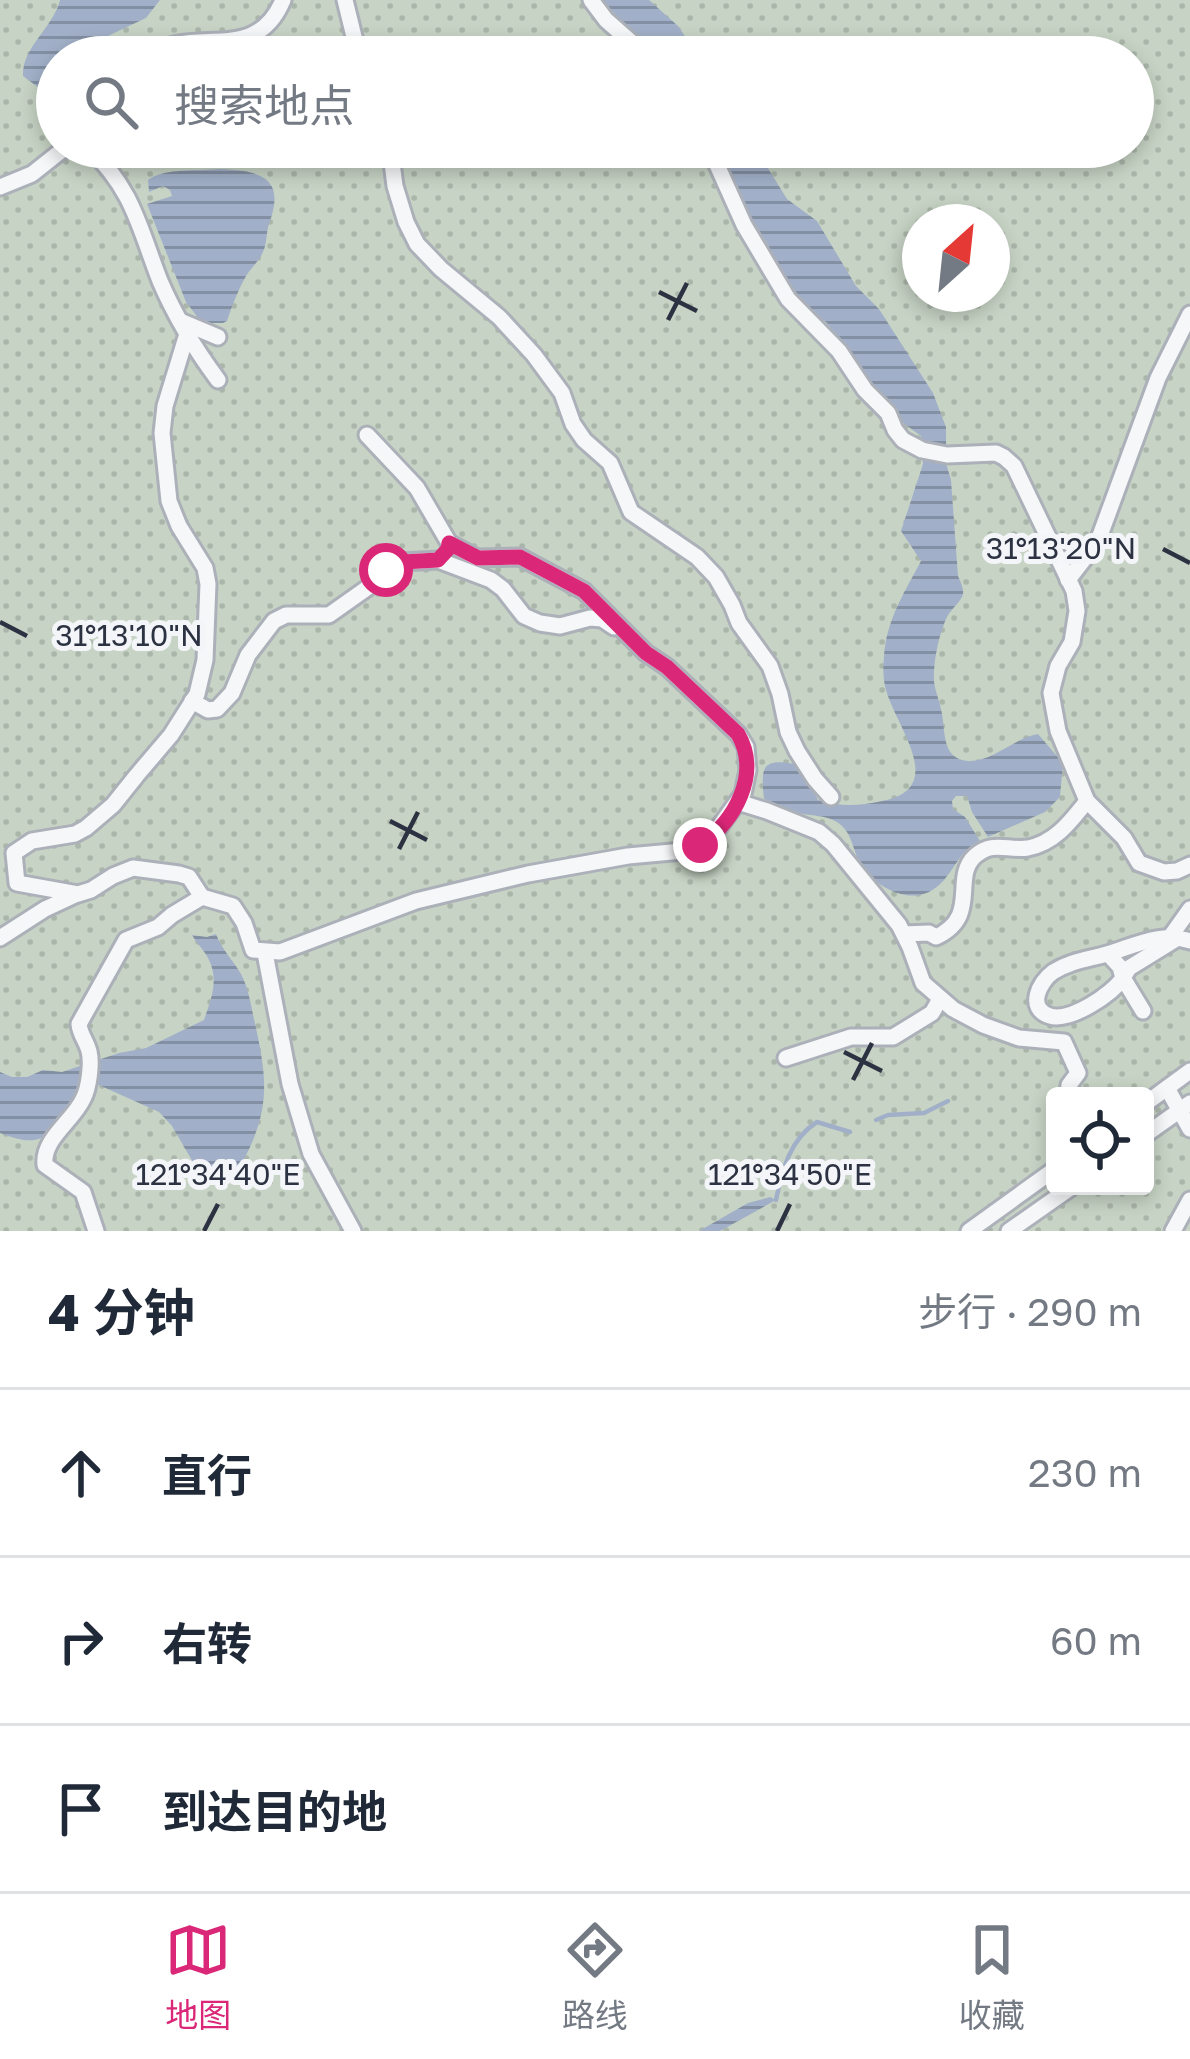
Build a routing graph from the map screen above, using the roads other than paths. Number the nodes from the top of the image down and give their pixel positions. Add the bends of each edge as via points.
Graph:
1 (284, 0) edge
2 (345, 0) edge
3 (591, 0) edge
4 (251, 36) edge
5 (354, 36) edge
6 (627, 36) edge
7 (40, 168) edge
8 (107, 168) edge
9 (393, 168) edge
10 (719, 168) edge
11 (0, 187) edge
12 (1190, 314) edge
13 (184, 327) junction
14 (218, 337) dead end
15 (218, 380) dead end
16 (367, 435) dead end
17 (449, 543) junction
18 (438, 560) junction
19 (1068, 580) junction
20 (652, 669) dead end
21 (192, 701) junction
22 (831, 797) dead end
23 (1087, 801) junction
24 (738, 802) junction
25 (1190, 865) edge
26 (16, 883) junction
27 (78, 894) junction
28 (0, 895) edge
29 (202, 897) junction
30 (1190, 909) edge
31 (904, 934) junction
32 (936, 937) junction
33 (0, 938) edge
34 (1180, 939) edge
35 (265, 952) junction
36 (1108, 954) junction
37 (916, 962) junction
38 (1123, 977) junction
39 (940, 999) junction
40 (1143, 1011) dead end
41 (786, 1058) dead end
42 (1190, 1071) edge
43 (1069, 1087) edge
44 (1167, 1088) junction
45 (1154, 1097) edge
46 (1185, 1107) edge
47 (1154, 1129) edge
48 (1190, 1129) edge
49 (1046, 1175) edge
50 (1060, 1195) edge
51 (1190, 1200) edge
52 (96, 1231) edge
53 (353, 1231) edge
54 (969, 1231) edge
55 (1010, 1231) edge
56 (1173, 1231) edge

1 - 4 lane
2 - 5 lane
3 - 6 lane
7 - 11 lane
8 - 13 lane via 140,220
9 - 22 lane via 417,244 534,355 562,393 572,424 610,463 631,512 716,577 770,666 797,751
10 - 19 lane via 788,299 839,351 903,440 922,450 1004,457
12 - 19 lane via 1098,541
13 - 14 lane
13 - 15 lane
13 - 21 lane via 162,433 170,501 208,584 205,659
16 - 17 lane via 417,488
17 - 18 lane
17 - 24 lane via 478,558 520,557 584,591 738,734 748,770
18 - 20 lane via 491,580 540,623 602,619
18 - 21 lane via 386,570 329,615 274,621 224,703 208,710
19 - 23 lane via 1076,623 1051,693
21 - 26 lane via 113,805 75,834 32,841 14,853
23 - 25 lane via 1139,862 1164,872
23 - 32 lane via 1044,843 977,854 966,868 957,920
24 - 31 lane via 819,832
24 - 35 lane via 712,837 682,851 416,901
26 - 27 lane
26 - 28 lane
27 - 29 lane via 133,868 189,877
27 - 33 lane
29 - 35 lane via 233,907 253,950
29 - 52 lane via 126,940 79,1024 89,1051 83,1101 44,1156 45,1166 83,1192
30 - 34 lane
31 - 32 lane
31 - 37 lane
32 - 37 lane
34 - 36 lane
34 - 38 lane
35 - 53 lane via 311,1154
36 - 38 lane
36 - 38 lane via 1048,975 1036,1000 1042,1012 1066,1017
37 - 39 lane
38 - 40 lane
39 - 41 lane via 932,1013 892,1037 851,1036
39 - 43 lane via 1001,1032 1064,1042 1078,1073
42 - 44 lane
44 - 45 lane
44 - 46 lane
46 - 47 lane
46 - 48 lane
49 - 54 lane
50 - 55 lane
51 - 56 lane

